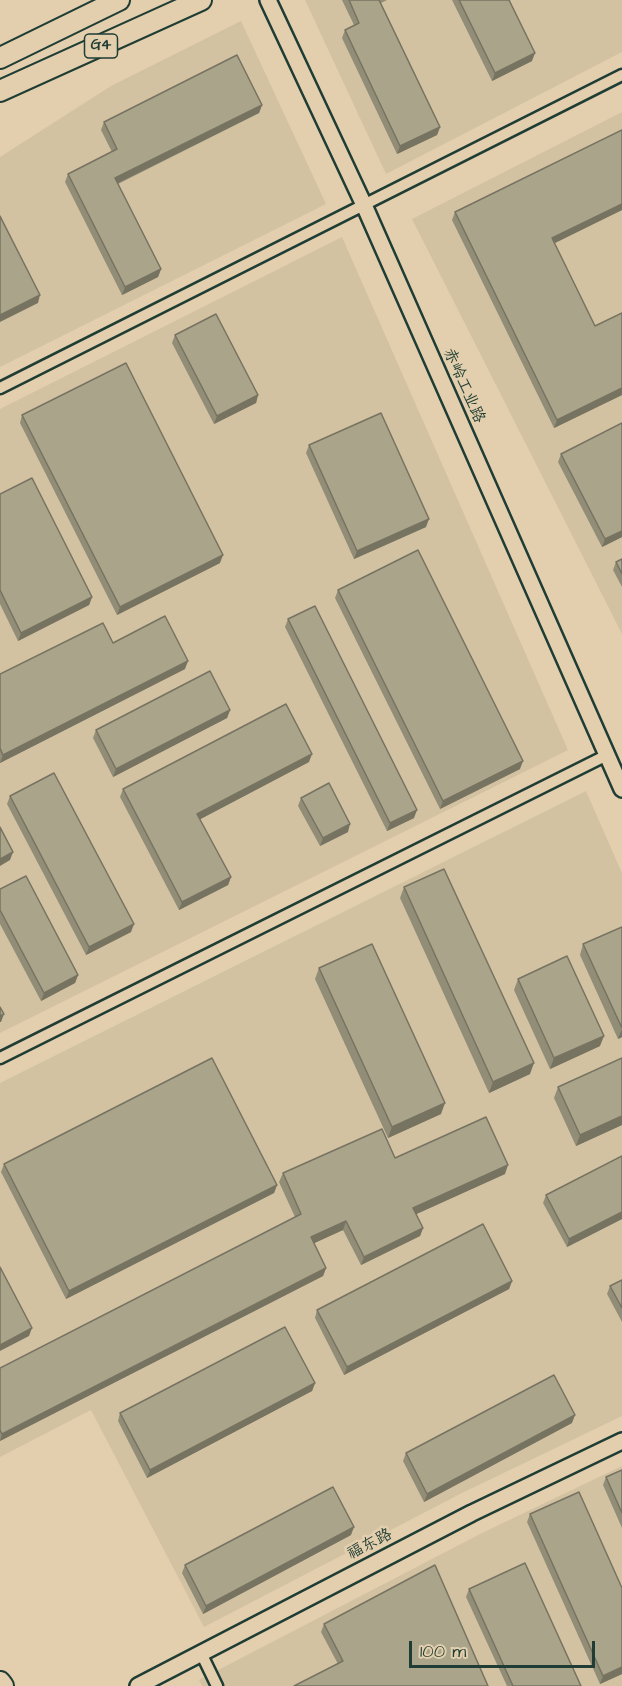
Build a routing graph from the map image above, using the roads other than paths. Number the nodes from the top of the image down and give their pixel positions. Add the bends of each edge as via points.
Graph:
1 (119, 0) edge
2 (201, 0) edge
3 (268, 0) edge
4 (0, 58) edge
5 (622, 75) edge
6 (0, 91) edge
7 (364, 205) junction
8 (0, 388) edge
9 (607, 755) junction
10 (622, 789) edge
11 (0, 1058) edge
12 (622, 1441) edge
13 (201, 1653) junction
14 (0, 1682) edge
15 (3, 1686) edge
16 (138, 1686) edge
17 (217, 1686) edge

1 - 4 highway, G4
2 - 6 highway, G4
3 - 7 street, 赤岭工业路
5 - 7 street
7 - 8 street
7 - 9 street, 赤岭工业路
9 - 10 street, 赤岭工业路
9 - 11 street
12 - 13 street, 福东路 via 472,1513
13 - 16 street, 福东路
13 - 17 street
14 - 15 highway

